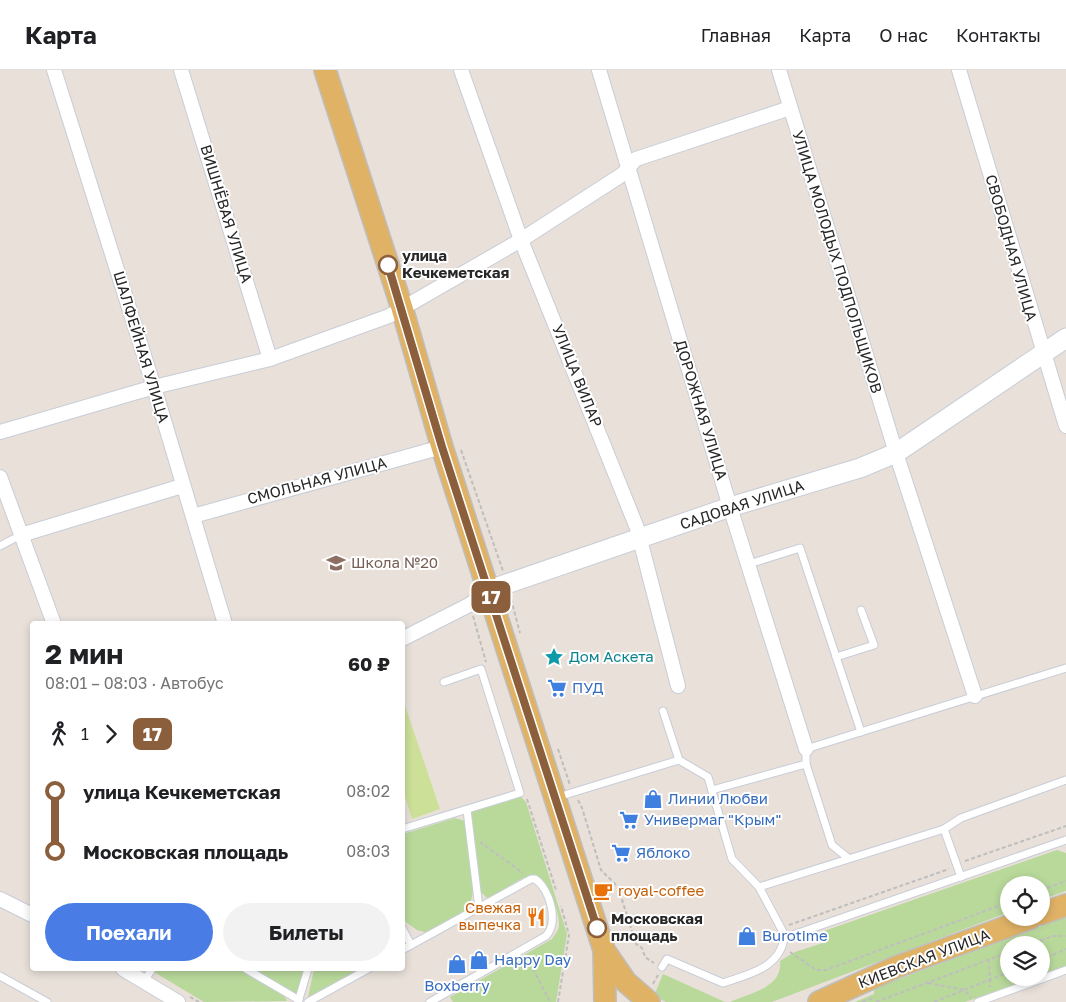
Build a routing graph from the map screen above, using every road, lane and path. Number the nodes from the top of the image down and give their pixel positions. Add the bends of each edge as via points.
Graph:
1 (54, 70) edge
2 (181, 70) edge
3 (325, 70) edge
4 (461, 70) edge
5 (598, 70) edge
6 (779, 70) edge
7 (959, 70) edge
8 (790, 108) junction
9 (629, 168) junction
10 (521, 240) junction
11 (402, 308) junction
12 (1066, 338) edge
13 (1042, 354) junction
14 (270, 359) junction
15 (154, 387) junction
16 (1066, 426) edge
17 (0, 432) edge
18 (442, 447) junction
19 (896, 453) junction
20 (0, 477) edge
21 (182, 486) junction
22 (730, 507) junction
23 (193, 516) junction
24 (21, 535) junction
25 (640, 538) junction
26 (0, 546) edge
27 (749, 564) junction
28 (489, 590) junction
29 (469, 605) junction
30 (861, 610) dead end
31 (53, 621) edge
32 (224, 621) edge
33 (405, 638) edge
34 (836, 656) junction
35 (1066, 668) edge
36 (481, 669) junction
37 (444, 682) dead end
38 (678, 686) dead end
39 (975, 696) junction
40 (663, 711) dead end
41 (861, 732) junction
42 (806, 756) junction
43 (679, 760) junction
44 (1066, 780) edge
45 (712, 790) junction
46 (555, 797) junction
47 (467, 810) junction
48 (1066, 826) edge
49 (405, 828) edge
50 (944, 829) junction
51 (470, 835) junction
52 (1066, 840) edge
53 (848, 858) junction
54 (957, 864) junction
55 (961, 877) junction
56 (531, 879) junction
57 (1066, 881) edge
58 (759, 887) junction
59 (1050, 887) edge
60 (0, 899) edge
61 (1066, 904) edge
62 (1000, 905) edge
63 (479, 908) junction
64 (1050, 910) edge
65 (30, 914) edge
66 (1009, 926) edge
67 (781, 928) junction
68 (405, 934) edge
69 (1066, 936) edge
70 (1050, 937) edge
71 (783, 942) junction
72 (411, 945) junction
73 (405, 948) edge
74 (523, 949) junction
75 (1066, 949) edge
76 (604, 950) junction
77 (1000, 956) edge
78 (1050, 956) edge
79 (989, 960) junction
80 (660, 969) joint
81 (1066, 970) edge
82 (126, 971) edge
83 (151, 971) edge
84 (249, 971) edge
85 (307, 971) edge
86 (364, 971) edge
87 (0, 976) edge
88 (1000, 976) edge
89 (989, 980) junction
90 (144, 981) junction
91 (926, 983) junction
92 (965, 990) junction
93 (650, 995) edge
94 (875, 998) dead end
95 (990, 1000) edge
96 (298, 1001) edge
97 (47, 1002) edge
98 (178, 1002) edge
99 (308, 1002) edge
100 (430, 1002) edge
101 (550, 1002) edge
102 (606, 1002) edge
103 (819, 1002) edge
104 (862, 1002) edge
105 (876, 1002) edge
106 (934, 1002) edge
107 (976, 1002) edge

1 - 15 street, ШАЛФЕЙНАЯ УЛИЦА
2 - 14 street, ВИШНЁВАЯ УЛИЦА
3 - 11 main road
4 - 10 street, УЛИЦА ВИЛАР
5 - 9 street, ДОРОЖНАЯ УЛИЦА
6 - 8 street, УЛИЦА МОЛОДЫХ ПОДПОЛЬЩИКОВ
7 - 13 street, СВОБОДНАЯ УЛИЦА
8 - 9 street via 636,159
8 - 19 street, УЛИЦА МОЛОДЫХ ПОДПОЛЬЩИКОВ
9 - 10 street
9 - 22 street, ДОРОЖНАЯ УЛИЦА
10 - 11 street
10 - 25 street, УЛИЦА ВИЛАР
11 - 14 street via 389,316
11 - 18 main road
12 - 13 main road, САДОВАЯ УЛИЦА
13 - 16 street, СВОБОДНАЯ УЛИЦА
13 - 19 main road, САДОВАЯ УЛИЦА
14 - 15 street
15 - 17 street
15 - 21 street, ШАЛФЕЙНАЯ УЛИЦА
18 - 23 street, СМОЛЬНАЯ УЛИЦА
18 - 28 main road
19 - 22 main road, САДОВАЯ УЛИЦА via 860,468
19 - 39 street, УЛИЦА МОЛОДЫХ ПОДПОЛЬЩИКОВ
20 - 24 street
21 - 23 street, ШАЛФЕЙНАЯ УЛИЦА
21 - 24 street
22 - 25 main road, САДОВАЯ УЛИЦА
22 - 27 street, ДОРОЖНАЯ УЛИЦА
23 - 32 street, ШАЛФЕЙНАЯ УЛИЦА
24 - 26 lane
24 - 31 street
25 - 28 main road, САДОВАЯ УЛИЦА
25 - 38 street, УЛИЦА ВИЛАР
27 - 34 lane via 800,548
27 - 42 street, ДОРОЖНАЯ УЛИЦА
28 - 29 street, САДОВАЯ УЛИЦА
28 - 46 main road
29 - 33 street, САДОВАЯ УЛИЦА
29 - 36 path via 488,667
30 - 34 lane via 874,645
34 - 41 lane
35 - 39 lane
36 - 37 lane
36 - 47 lane via 520,793
39 - 41 lane
40 - 43 lane
41 - 42 lane
42 - 45 lane
42 - 53 lane via 832,845
43 - 45 lane via 708,777
43 - 46 lane
44 - 50 lane via 961,818
45 - 58 lane via 732,859
46 - 76 main road
47 - 49 lane
47 - 51 lane
48 - 54 path
50 - 53 lane
50 - 54 lane
51 - 56 path
51 - 63 lane
52 - 55 lane
53 - 58 lane
54 - 55 lane
54 - 67 path via 948,870
55 - 71 lane
56 - 63 lane
56 - 74 lane via 542,886 554,920 546,936
57 - 59 path
58 - 67 lane
60 - 65 street
61 - 64 main road
62 - 71 path via 826,970 816,970
63 - 72 lane
66 - 103 main road, КИЕВСКАЯ УЛИЦА via 896,967
67 - 71 lane
68 - 72 lane
69 - 70 path
71 - 80 lane via 777,958 763,968 723,984 667,960
72 - 73 lane
74 - 100 lane
74 - 101 path
75 - 78 path
76 - 93 main road via 626,982
76 - 102 main road
77 - 79 path
79 - 89 path
79 - 91 path
80 - 93 path
81 - 95 lane
82 - 90 street
83 - 90 lane
84 - 96 lane
85 - 96 lane
86 - 99 lane
87 - 97 lane
88 - 89 path
89 - 92 path
89 - 95 path
90 - 98 street
91 - 92 path
91 - 105 path
92 - 106 path
92 - 107 path
94 - 104 path
95 - 107 lane

